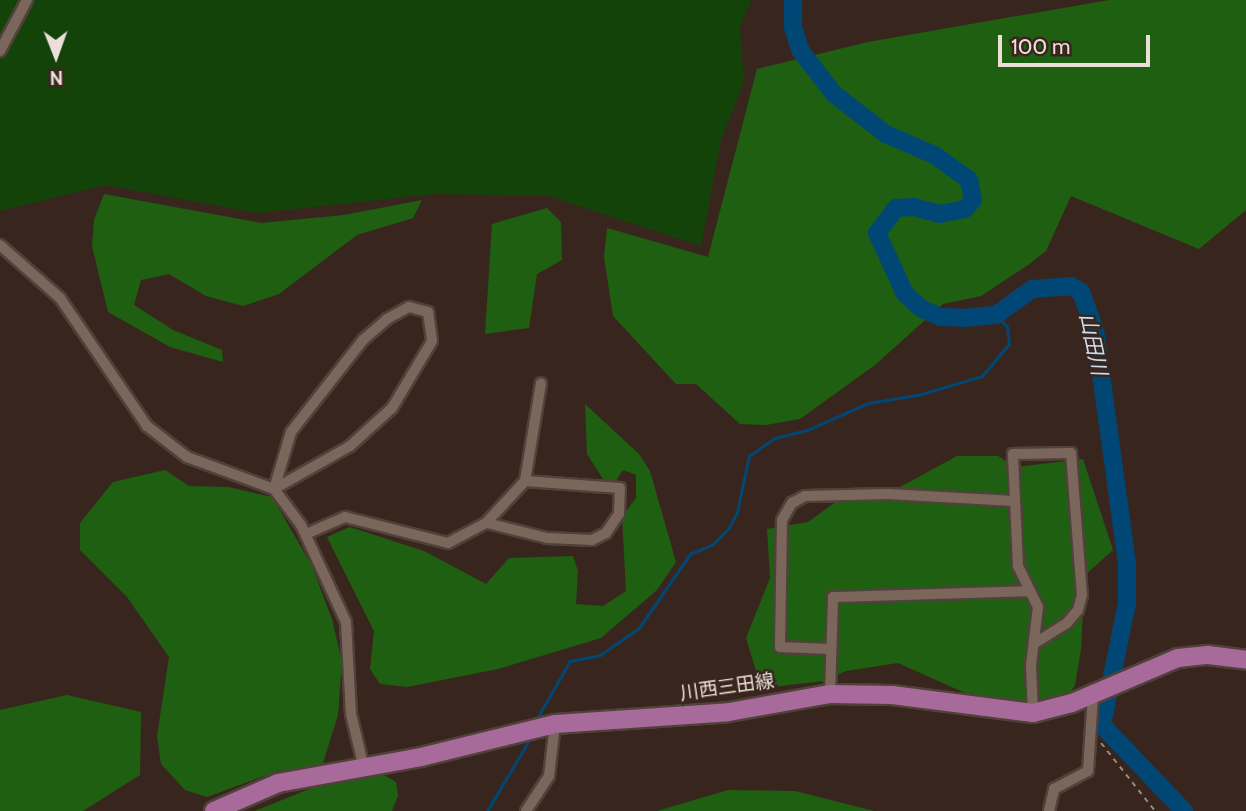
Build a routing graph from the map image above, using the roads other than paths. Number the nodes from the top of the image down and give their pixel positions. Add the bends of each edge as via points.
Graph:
1 (27, 0) edge
2 (1, 52) edge
3 (0, 245) edge
4 (541, 383) dead end
5 (525, 481) junction
6 (274, 489) junction
7 (1014, 501) junction
8 (487, 523) junction
9 (306, 534) junction
10 (1030, 591) junction
11 (1035, 643) junction
12 (830, 649) junction
13 (1246, 660) edge
14 (1104, 690) junction
15 (830, 694) junction
16 (1034, 713) junction
17 (542, 727) junction
18 (364, 768) junction
19 (214, 811) edge
20 (526, 811) edge
21 (1049, 811) edge

1 - 2 street
3 - 6 street via 60,298 147,426 187,457
4 - 5 street
5 - 8 street
5 - 8 street via 620,488 619,514 606,533 592,540 547,538
6 - 6 street via 291,432 363,340 409,307 428,313 432,341 392,408 350,446
6 - 9 street
7 - 10 street via 1018,566
7 - 11 street via 1013,454 1070,453 1083,595 1067,623
7 - 12 street via 888,494 805,496 792,503 782,520 780,647
8 - 9 street via 448,542 345,517
9 - 18 street via 346,622 351,714
10 - 11 street via 1038,607
10 - 12 street via 833,597
11 - 16 street via 1031,665
12 - 15 street
13 - 14 main road, 川西三田線 via 1208,655 1178,658
14 - 16 main road, 川西三田線
14 - 21 street via 1088,771 1054,789
15 - 16 main road, 川西三田線 via 892,695
15 - 17 main road, 川西三田線 via 729,712
17 - 18 main road, 川西三田線
17 - 20 street via 549,776
18 - 19 main road, 川西三田線 via 278,783

